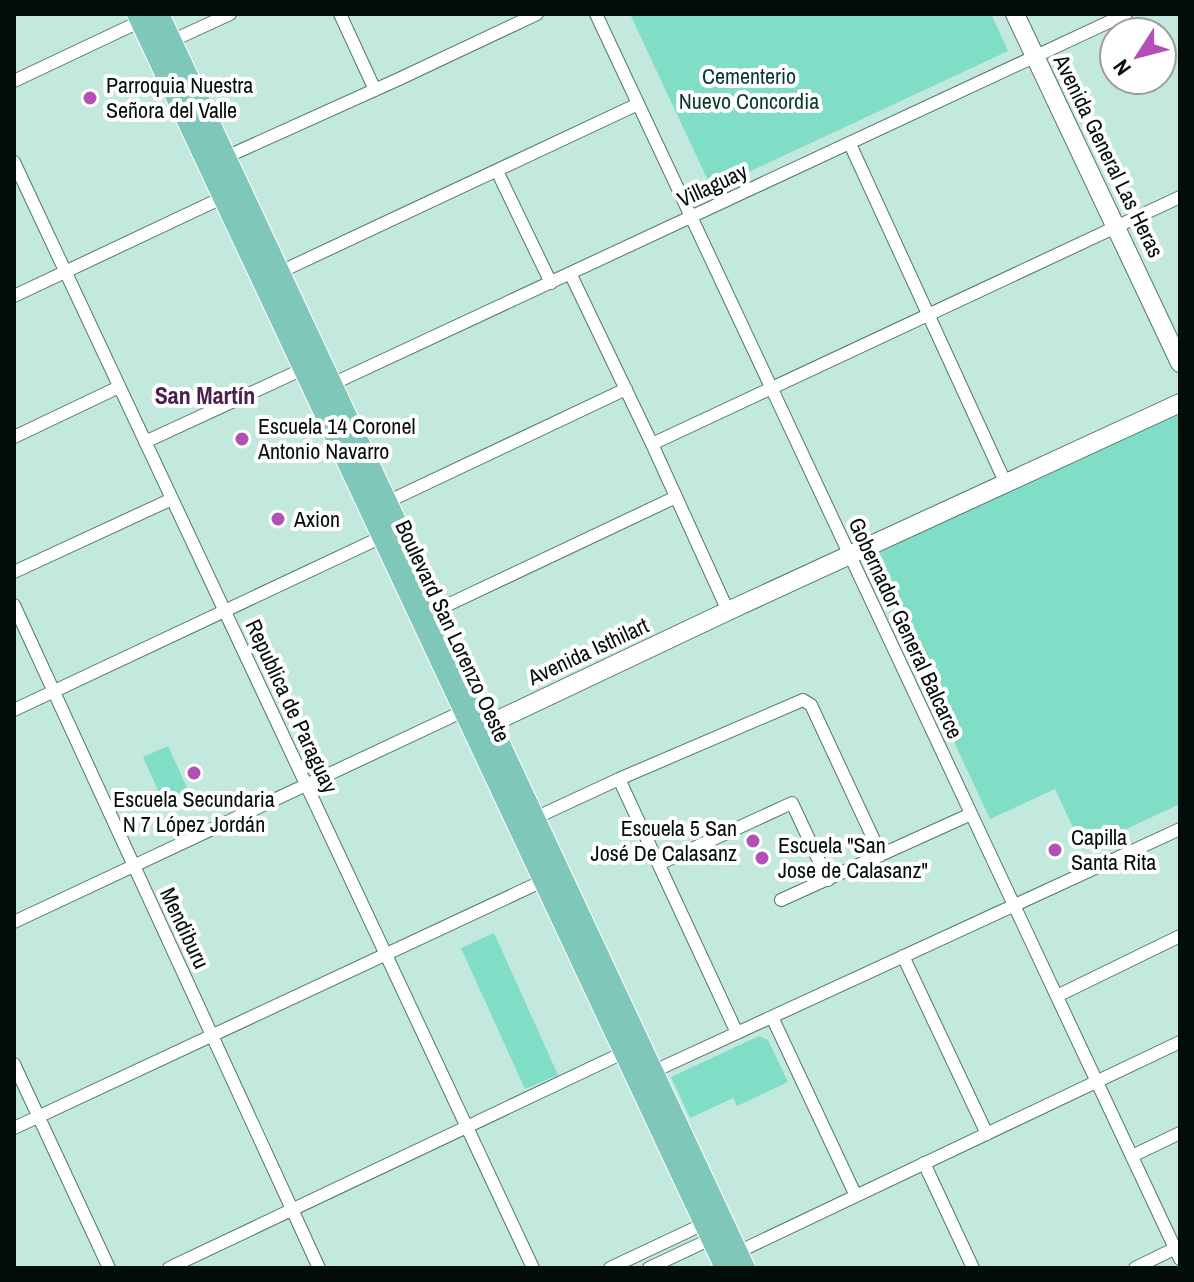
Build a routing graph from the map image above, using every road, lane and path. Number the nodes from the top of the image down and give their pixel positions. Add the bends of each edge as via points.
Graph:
1 (230, 14) edge
2 (340, 14) edge
3 (537, 14) edge
4 (596, 14) edge
5 (1015, 14) edge
6 (1126, 14) edge
7 (146, 16) edge
8 (163, 45) junction
9 (1034, 56) junction
10 (14, 81) edge
11 (375, 90) junction
12 (638, 104) junction
13 (850, 144) junction
14 (226, 157) junction
15 (14, 162) edge
16 (497, 171) junction
17 (232, 193) junction
18 (1180, 197) edge
19 (690, 216) junction
20 (1116, 227) junction
21 (65, 272) junction
22 (280, 272) junction
23 (570, 273) junction
24 (551, 283) junction
25 (14, 296) edge
26 (929, 315) junction
27 (1180, 363) edge
28 (303, 369) junction
29 (119, 387) junction
30 (323, 389) junction
31 (626, 389) junction
32 (771, 390) junction
33 (1180, 403) edge
34 (14, 437) edge
35 (145, 442) junction
36 (652, 444) junction
37 (1006, 484) junction
38 (676, 497) junction
39 (172, 499) junction
40 (387, 502) junction
41 (390, 533) junction
42 (849, 555) junction
43 (14, 572) edge
44 (14, 605) edge
45 (437, 610) junction
46 (226, 611) junction
47 (728, 611) junction
48 (55, 691) junction
49 (14, 710) edge
50 (465, 714) junction
51 (489, 720) junction
52 (619, 779) junction
53 (307, 785) junction
54 (971, 814) junction
55 (535, 818) junction
56 (1180, 829) edge
57 (881, 855) junction
58 (659, 864) junction
59 (134, 866) junction
60 (552, 877) junction
61 (828, 880) junction
62 (781, 900) dead end
63 (1014, 904) junction
64 (14, 922) edge
65 (1180, 936) edge
66 (387, 955) junction
67 (903, 956) junction
68 (1057, 996) junction
69 (772, 1017) junction
70 (737, 1033) junction
71 (212, 1035) junction
72 (1180, 1042) edge
73 (632, 1049) junction
74 (14, 1064) edge
75 (645, 1076) junction
76 (1098, 1082) junction
77 (38, 1117) junction
78 (14, 1128) edge
79 (468, 1128) junction
80 (1180, 1133) edge
81 (987, 1134) junction
82 (1132, 1156) junction
83 (924, 1163) junction
84 (856, 1196) junction
85 (292, 1210) junction
86 (716, 1227) junction
87 (1178, 1251) edge
88 (736, 1263) edge
89 (109, 1268) edge
90 (169, 1268) edge
91 (319, 1268) edge
92 (533, 1268) edge
93 (610, 1268) edge
94 (649, 1268) edge
95 (973, 1268) edge
96 (1135, 1268) edge

1 - 8 street
2 - 11 street
3 - 11 street
4 - 12 street, Gobernador General Balcarce
5 - 9 street, Avenida General Las Heras
6 - 9 street, Villaguay
7 - 8 main road, Boulevard San Lorenzo Oeste
7 - 10 street
8 - 14 main road, Boulevard San Lorenzo Oeste
8 - 17 main road, Boulevard San Lorenzo Oeste
9 - 13 street, Villaguay
9 - 20 street, Avenida General Las Heras
11 - 14 street
12 - 16 street
12 - 19 street, Gobernador General Balcarce
13 - 19 street, Villaguay
13 - 26 street
14 - 17 main road, Boulevard San Lorenzo Oeste
15 - 21 street, Republica de Paraguay
16 - 22 street
16 - 24 street
17 - 21 street
17 - 22 main road, Boulevard San Lorenzo Oeste
17 - 28 main road, Boulevard San Lorenzo Oeste
18 - 20 street
19 - 23 street, Villaguay
19 - 32 street, Gobernador General Balcarce
20 - 26 street
20 - 27 street, Avenida General Las Heras
21 - 25 street
21 - 29 street, Republica de Paraguay
22 - 30 main road, Boulevard San Lorenzo Oeste
23 - 24 street, Villaguay
23 - 31 street
24 - 30 street, Villaguay
26 - 32 street
26 - 37 street
28 - 30 main road, Boulevard San Lorenzo Oeste
28 - 35 street
29 - 34 street
29 - 35 street, Republica de Paraguay
30 - 40 main road, Boulevard San Lorenzo Oeste
30 - 41 main road, Boulevard San Lorenzo Oeste
31 - 36 street
31 - 40 street
32 - 36 street
32 - 42 street, Gobernador General Balcarce
33 - 37 street, Avenida Isthilart
35 - 39 street, Republica de Paraguay
36 - 38 street
37 - 42 street, Avenida Isthilart
38 - 45 street
38 - 47 street
39 - 43 street
39 - 46 street, Republica de Paraguay
40 - 41 main road, Boulevard San Lorenzo Oeste
41 - 45 main road, Boulevard San Lorenzo Oeste
41 - 46 street
41 - 50 main road, Boulevard San Lorenzo Oeste
42 - 47 street, Avenida Isthilart
42 - 54 street, Gobernador General Balcarce
44 - 48 street, Mendiburu
45 - 51 main road, Boulevard San Lorenzo Oeste
46 - 48 street
46 - 53 street, Republica de Paraguay
47 - 51 street, Avenida Isthilart
48 - 49 street
48 - 59 street, Mendiburu
50 - 51 street
50 - 53 street
50 - 60 main road, Boulevard San Lorenzo Oeste
51 - 55 main road, Boulevard San Lorenzo Oeste
52 - 55 street
52 - 57 street via 806,700
52 - 58 street
53 - 59 street
53 - 66 street, Republica de Paraguay
54 - 57 street
54 - 63 street, Gobernador General Balcarce
55 - 60 main road, Boulevard San Lorenzo Oeste
56 - 63 street
57 - 61 street
58 - 61 street via 792,803
58 - 70 street
59 - 64 street
59 - 71 street, Mendiburu
60 - 66 street
60 - 73 main road, Boulevard San Lorenzo Oeste
61 - 62 street
63 - 67 street
63 - 68 street, Gobernador General Balcarce
65 - 68 street
66 - 71 street
66 - 79 street, Republica de Paraguay
67 - 69 street
67 - 81 street
68 - 76 street, Gobernador General Balcarce
69 - 70 street
69 - 84 street
70 - 75 street
71 - 77 street
71 - 85 street, Mendiburu
72 - 76 street
73 - 75 main road, Boulevard San Lorenzo Oeste
73 - 79 street
74 - 77 street
75 - 86 main road, Boulevard San Lorenzo Oeste
76 - 81 street
76 - 82 street, Gobernador General Balcarce
77 - 78 street
77 - 89 street
79 - 85 street
79 - 92 street, Republica de Paraguay
80 - 82 street
81 - 83 street
82 - 87 street, Gobernador General Balcarce
83 - 84 street
83 - 95 street
84 - 88 street
85 - 90 street
85 - 91 street, Mendiburu
86 - 88 main road, Boulevard San Lorenzo Oeste
86 - 93 street
86 - 94 street
87 - 96 street

